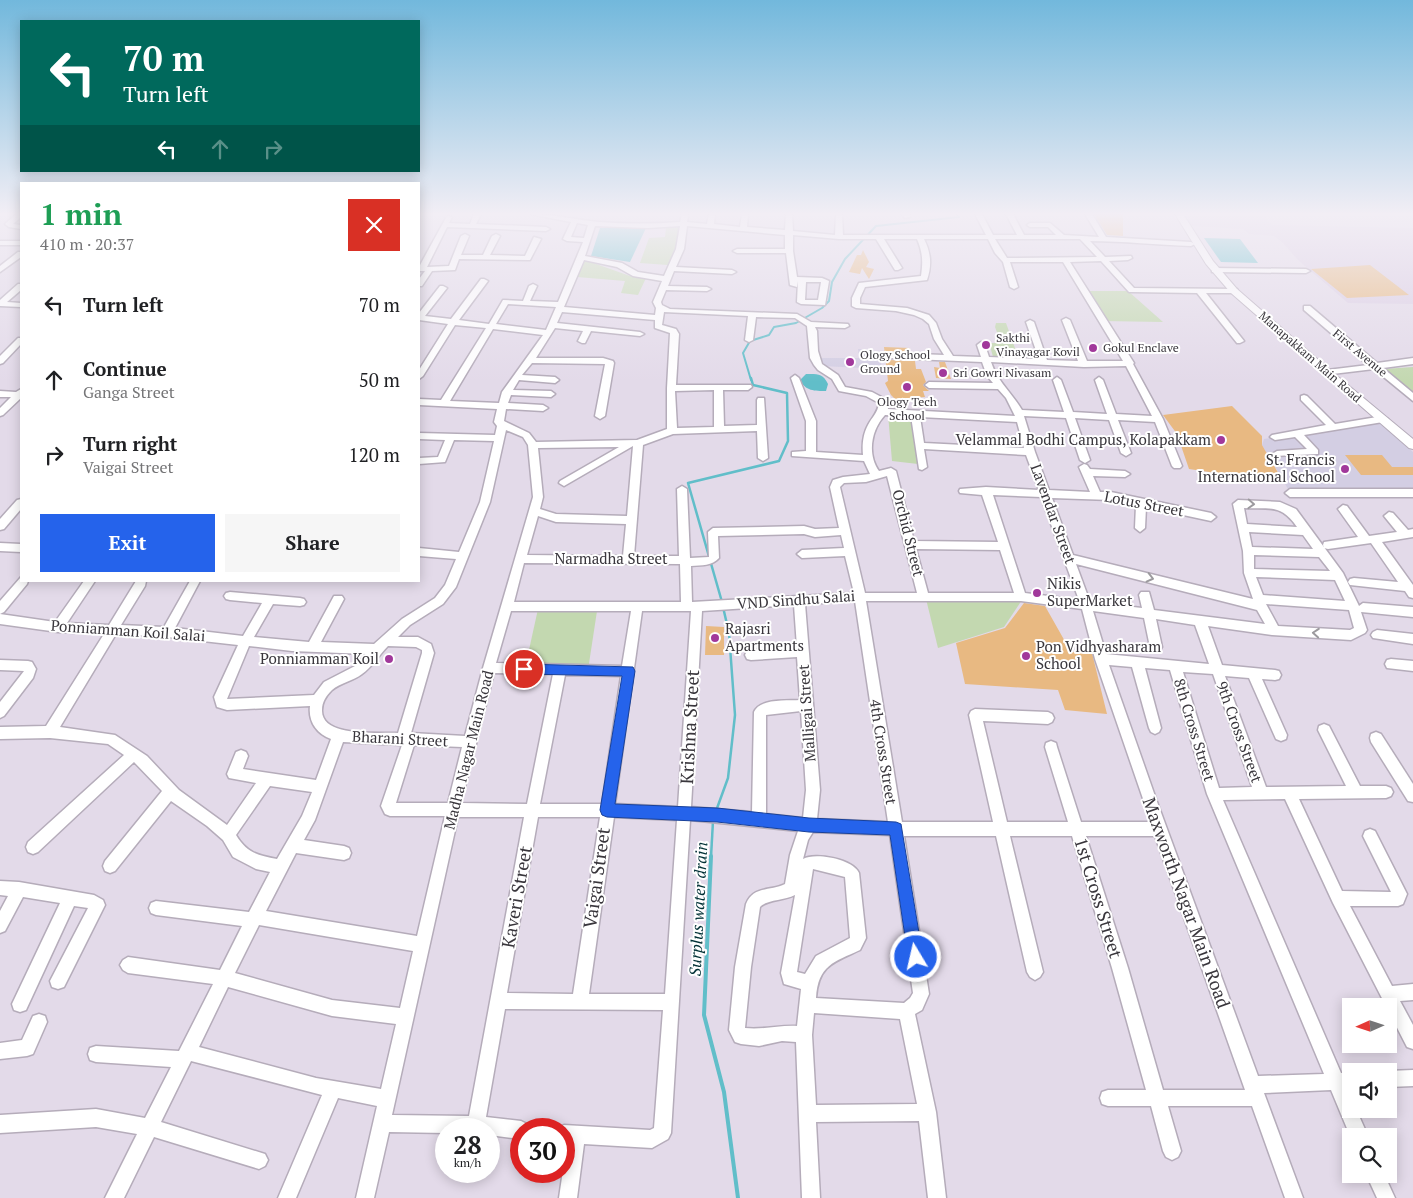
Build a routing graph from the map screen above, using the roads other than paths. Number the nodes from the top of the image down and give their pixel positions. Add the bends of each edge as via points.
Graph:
1 (576, 270) edge
2 (628, 270) edge
3 (671, 270) edge
4 (689, 270) edge
5 (794, 270) edge
6 (926, 270) edge
7 (1009, 270) edge
8 (1070, 270) edge
9 (1113, 270) edge
10 (1215, 270) joint
11 (1306, 271) dead end
12 (732, 272) dead end
13 (666, 279) junction
14 (797, 279) junction
15 (484, 281) dead end
16 (533, 286) dead end
17 (20, 287) edge
18 (1014, 287) dead end
19 (443, 288) dead end
20 (663, 288) junction
21 (707, 289) dead end
22 (1199, 290) junction
23 (1234, 291) junction
24 (526, 302) junction
25 (0, 304) edge
26 (20, 305) edge
27 (560, 307) junction
28 (660, 308) junction
29 (1307, 308) dead end
30 (752, 315) junction
31 (420, 317) edge
32 (420, 318) edge
33 (659, 318) junction
34 (805, 320) junction
35 (1066, 320) dead end
36 (453, 322) junction
37 (1030, 322) dead end
38 (492, 326) junction
39 (845, 326) dead end
40 (588, 328) junction
41 (550, 329) junction
42 (623, 332) junction
43 (640, 334) dead end
44 (749, 340) dead end
45 (20, 341) edge
46 (582, 341) dead end
47 (1240, 341) dead end
48 (619, 342) dead end
49 (981, 345) dead end
50 (892, 356) dead end
51 (947, 358) junction
52 (985, 359) junction
53 (530, 360) junction
54 (0, 361) edge
55 (1413, 361) edge
56 (1044, 362) junction
57 (1084, 364) junction
58 (1130, 364) junction
59 (1376, 366) junction
60 (1327, 373) junction
61 (420, 374) edge
62 (516, 377) junction
63 (795, 378) dead end
64 (555, 380) dead end
65 (1057, 380) dead end
66 (1099, 380) dead end
67 (929, 385) dead end
68 (999, 386) junction
69 (718, 387) junction
70 (748, 387) dead end
71 (671, 388) junction
72 (506, 392) junction
73 (0, 394) edge
74 (20, 394) edge
75 (550, 394) dead end
76 (1304, 398) dead end
77 (1413, 398) edge
78 (761, 400) dead end
79 (420, 402) edge
80 (444, 403) junction
81 (502, 406) junction
82 (543, 408) dead end
83 (883, 412) junction
84 (0, 413) edge
85 (914, 413) junction
86 (1070, 415) junction
87 (600, 416) dead end
88 (1019, 416) junction
89 (1113, 416) junction
90 (1158, 419) junction
91 (1383, 419) junction
92 (719, 428) junction
93 (762, 428) junction
94 (1334, 428) junction
95 (501, 431) junction
96 (672, 431) junction
97 (1297, 433) junction
98 (420, 436) edge
99 (451, 436) junction
100 (1275, 437) dead end
101 (634, 443) junction
102 (533, 445) junction
103 (1413, 445) edge
104 (919, 446) junction
105 (1030, 452) junction
106 (1126, 453) dead end
107 (795, 454) dead end
108 (1277, 454) dead end
109 (811, 455) junction
110 (762, 458) dead end
111 (867, 458) junction
112 (420, 461) edge
113 (1177, 466) dead end
114 (922, 467) dead end
115 (1085, 467) junction
116 (1125, 474) dead end
117 (876, 475) junction
118 (564, 483) dead end
119 (682, 489) dead end
120 (964, 491) dead end
121 (986, 492) junction
122 (1413, 492) edge
123 (1046, 494) junction
124 (1290, 494) dead end
125 (1096, 495) junction
126 (1140, 502) junction
127 (20, 505) edge
128 (1343, 509) dead end
129 (533, 511) junction
130 (1389, 516) dead end
131 (1211, 518) dead end
132 (631, 520) junction
133 (0, 526) edge
134 (1140, 528) dead end
135 (1242, 528) junction
136 (845, 531) junction
137 (1306, 531) junction
138 (1410, 534) edge
139 (1370, 539) junction
140 (911, 545) junction
141 (1004, 546) junction
142 (0, 547) edge
143 (20, 548) edge
144 (1325, 549) junction
145 (1248, 551) junction
146 (420, 552) edge
147 (850, 552) junction
148 (802, 554) dead end
149 (463, 556) junction
150 (1069, 558) junction
151 (521, 559) junction
152 (628, 560) junction
153 (685, 561) junction
154 (1249, 573) junction
155 (1339, 576) junction
156 (22, 582) edge
157 (89, 582) edge
158 (195, 582) edge
159 (1354, 582) dead end
160 (140, 583) dead end
161 (1411, 590) edge
162 (1145, 595) dead end
163 (230, 596) dead end
164 (860, 596) junction
165 (923, 596) junction
166 (1021, 597) junction
167 (338, 599) dead end
168 (270, 600) junction
169 (800, 600) junction
170 (300, 602) dead end
171 (1260, 602) junction
172 (1086, 605) junction
173 (507, 606) junction
174 (638, 606) junction
175 (692, 607) junction
176 (1358, 607) junction
177 (0, 609) edge
178 (1413, 612) edge
179 (1149, 613) junction
180 (0, 619) edge
181 (1200, 620) junction
182 (58, 627) junction
183 (1273, 630) junction
184 (112, 631) junction
185 (167, 632) junction
186 (1377, 635) dead end
187 (1413, 639) edge
188 (245, 642) junction
189 (381, 645) junction
190 (312, 646) junction
191 (1156, 647) dead end
192 (803, 652) junction
193 (751, 655) dead end
194 (1101, 659) junction
195 (1138, 662) junction
196 (1391, 664) dead end
197 (0, 665) edge
198 (1175, 666) junction
199 (1413, 666) edge
200 (490, 668) junction
201 (560, 670) junction
202 (1216, 670) junction
203 (629, 671) junction
204 (1253, 673) junction
205 (1275, 675) dead end
206 (318, 700) junction
207 (807, 705) junction
208 (0, 712) edge
209 (1048, 718) dead end
210 (1155, 728) dead end
211 (1324, 730) dead end
212 (0, 732) edge
213 (50, 732) junction
214 (334, 735) junction
215 (1281, 736) dead end
216 (1376, 738) dead end
217 (406, 739) junction
218 (471, 742) junction
219 (1050, 746) dead end
220 (134, 754) junction
221 (241, 756) dead end
222 (266, 780) junction
223 (321, 787) junction
224 (170, 791) junction
225 (1356, 792) junction
226 (1386, 792) dead end
227 (1289, 793) junction
228 (1214, 794) junction
229 (1261, 794) junction
230 (1413, 796) edge
231 (453, 810) junction
232 (607, 810) junction
233 (532, 811) junction
234 (685, 814) junction
235 (759, 818) junction
236 (809, 825) junction
237 (896, 828) junction
238 (1001, 828) junction
239 (1076, 828) junction
240 (1160, 830) junction
241 (228, 834) junction
242 (1370, 836) dead end
243 (293, 846) junction
244 (33, 847) dead end
245 (344, 853) dead end
246 (110, 866) dead end
247 (280, 867) junction
248 (0, 888) edge
249 (19, 889) junction
250 (70, 898) junction
251 (1338, 898) junction
252 (156, 908) dead end
253 (254, 918) junction
254 (0, 926) edge
255 (423, 945) junction
256 (128, 965) dead end
257 (1035, 972) dead end
258 (223, 978) junction
259 (58, 981) dead end
260 (808, 983) junction
261 (1413, 992) edge
262 (1388, 994) junction
263 (498, 1001) junction
264 (580, 1002) junction
265 (672, 1002) junction
266 (20, 1004) dead end
267 (806, 1005) junction
268 (906, 1011) junction
269 (406, 1017) junction
270 (39, 1022) dead end
271 (804, 1035) junction
272 (1413, 1041) edge
273 (0, 1051) edge
274 (96, 1054) dead end
275 (186, 1056) junction
276 (1413, 1078) edge
277 (1397, 1079) edge
278 (1334, 1081) junction
279 (1342, 1081) edge
280 (333, 1089) junction
281 (1254, 1091) junction
282 (1108, 1098) dead end
283 (1156, 1098) junction
284 (388, 1099) junction
285 (927, 1112) junction
286 (806, 1114) junction
287 (477, 1118) edge
288 (382, 1123) junction
289 (0, 1124) edge
290 (435, 1124) edge
291 (150, 1127) junction
292 (1355, 1128) edge
293 (575, 1135) edge
294 (1172, 1151) dead end
295 (259, 1160) dead end
296 (568, 1183) edge
297 (1379, 1183) edge
298 (114, 1198) edge
299 (287, 1198) edge
300 (365, 1198) edge
301 (568, 1198) edge
302 (811, 1198) edge
303 (937, 1198) edge
304 (1294, 1198) edge
305 (1386, 1198) edge

1 - 27 street
2 - 13 street
3 - 13 street
4 - 12 street
5 - 14 street
6 - 51 street via 924,278 862,285 856,306 901,308 921,315 932,323 940,343 947,350
7 - 18 street
8 - 58 street
9 - 22 street via 1132,290
10 - 11 street
10 - 23 main road, Manapakkam Main Road
13 - 20 street
14 - 14 street via 825,281 823,302 801,302
15 - 36 street
16 - 24 street
17 - 25 street
19 - 31 street
20 - 21 street
20 - 28 street via 656,302
22 - 23 street
22 - 47 street
23 - 60 main road, Manapakkam Main Road
24 - 27 street
24 - 38 street via 506,302
25 - 26 street
27 - 33 street
27 - 41 street
28 - 30 street
28 - 33 street
29 - 59 street, First Avenue
30 - 34 street
30 - 44 street
32 - 36 street
33 - 71 street via 659,327 675,334
34 - 39 street
34 - 83 street via 820,368 835,377 845,391 879,398 884,402
35 - 57 street
36 - 38 street
36 - 61 street
37 - 56 street
38 - 41 street
38 - 80 street
40 - 41 street
40 - 42 street
40 - 46 street
41 - 53 street
42 - 43 street
42 - 48 street
45 - 54 street
49 - 52 street, Lavendar Street
50 - 51 street
51 - 52 street
52 - 56 street
52 - 68 street, Lavendar Street
53 - 62 street
53 - 87 street via 610,363
55 - 59 street
56 - 57 street
57 - 58 street
58 - 90 street
59 - 60 street
59 - 77 street, First Avenue
60 - 91 main road, Manapakkam Main Road
62 - 64 street
62 - 72 street
63 - 109 street via 811,421
65 - 86 street
66 - 89 street
67 - 68 street
68 - 88 street, Lavendar Street via 1010,397
69 - 70 street
69 - 71 street
69 - 92 street
71 - 96 street
72 - 75 street
72 - 81 street
73 - 74 street
74 - 84 street
76 - 94 street
78 - 93 street
79 - 80 street
80 - 81 street
81 - 82 street
81 - 95 street
83 - 85 street
83 - 111 street via 869,435
85 - 88 street
85 - 104 street
86 - 88 street
86 - 89 street
86 - 115 street
88 - 105 street, Lavendar Street
89 - 90 street
89 - 106 street
90 - 113 street
91 - 94 street
91 - 103 main road, Manapakkam Main Road
92 - 93 street
92 - 96 street
93 - 110 street
94 - 97 street
95 - 99 street
95 - 102 street via 526,436
95 - 149 street via 485,502
96 - 101 street
97 - 100 street
97 - 108 street via 1315,452
98 - 99 street
99 - 112 street via 442,460
101 - 102 street
101 - 118 street
101 - 132 street
102 - 129 street, Madha Nagar Main Road via 538,497
104 - 105 street
104 - 114 street
105 - 123 street, Lavendar Street
107 - 109 street
109 - 111 street
111 - 117 street
115 - 116 street
115 - 125 street
117 - 136 street, 4th Cross Street via 866,479 840,480 835,487
117 - 140 street, Orchid Street via 891,471
119 - 153 street
120 - 121 street, Lotus Street
121 - 123 street, Lotus Street
121 - 141 street
122 - 124 street
123 - 125 street, Lotus Street
123 - 150 street, Lavendar Street
125 - 126 street, Lotus Street
126 - 131 street, Lotus Street
126 - 134 street
127 - 133 street
128 - 139 street
129 - 132 street via 556,518
129 - 151 street, Madha Nagar Main Road
130 - 138 street
132 - 152 street
135 - 137 street
135 -> 137 street via 1238,504 1286,508
135 - 145 street
136 - 147 street, 4th Cross Street
136 - 153 street via 713,532 711,559
137 - 144 street
138 - 139 street
139 - 144 street
139 - 161 street
140 - 141 street
140 - 165 street, Orchid Street
141 - 166 street
142 - 143 street
144 - 145 street
144 - 155 street
145 - 154 street
146 - 149 street
147 - 148 street
147 - 164 street, 4th Cross Street
149 - 189 street via 446,594 406,622
150 -> 171 street
150 - 172 street, Lavendar Street
151 - 152 street, Narmadha Street
151 - 173 street, Madha Nagar Main Road
152 - 153 street, Narmadha Street
153 - 175 street, Narmadha Street
154 - 155 street
154 - 171 street
155 - 176 street
156 - 177 street
157 - 182 street
158 - 185 street
159 - 161 street
160 - 184 street
162 - 179 street
163 - 168 street
164 - 165 street, VND Sindhu Salai
164 - 169 street, VND Sindhu Salai
164 - 237 street, 4th Cross Street
165 - 166 street, VND Sindhu Salai
166 - 172 street, VND Sindhu Salai
167 - 190 street
168 - 170 street
168 - 188 street
169 - 175 street, VND Sindhu Salai
169 - 192 street, Malligai Street
171 - 176 street
171 - 183 street
172 - 179 street, VND Sindhu Salai
172 - 194 street, Maxworth Nagar Main Road
173 - 174 street, VND Sindhu Salai
173 - 200 street, Madha Nagar Main Road
174 - 175 street, VND Sindhu Salai
174 - 203 street, Vaigai Street
175 - 234 street, Krishna Street
176 - 178 street
176 -> 183 street, VND Sindhu Salai via 1361,630 1351,636
179 - 181 street, VND Sindhu Salai
179 - 191 street
180 - 182 street, Ponniamman Koil Salai
181 - 183 street, VND Sindhu Salai
181 - 202 street, 9th Cross Street
182 - 184 street, Ponniamman Koil Salai
184 - 185 street, Ponniamman Koil Salai
184 - 213 street
185 - 188 street, Ponniamman Koil Salai
186 - 187 street
188 - 190 street, Ponniamman Koil Salai
188 - 206 street via 220,697 221,703
189 - 190 street, Ponniamman Koil Salai
189 - 206 street via 364,666 330,685
189 - 217 street, Ponniamman Koil Salai via 421,642 427,647
192 - 193 street
192 - 207 street, Malligai Street
194 - 195 street
194 - 240 street, Maxworth Nagar Main Road
195 - 198 street
195 - 210 street
196 - 199 street
197 - 208 street via 28,666 30,669
198 - 202 street
198 - 228 street, 8th Cross Street
200 - 201 street
200 - 218 street, Madha Nagar Main Road
201 - 203 street
201 - 233 street, Kaveri Street
202 - 204 street
202 - 229 street, 9th Cross Street
203 - 232 street, Vaigai Street
204 - 205 street
204 - 215 street
206 - 214 street via 316,718 320,728
207 - 235 street via 769,708 760,712
207 - 236 street, Malligai Street via 813,790
209 - 238 street via 975,715
211 - 225 street
212 - 213 street
213 - 220 street via 110,739
214 - 217 street, Bharani Street
214 - 223 street
216 - 230 street
217 - 218 street, Bharani Street
217 - 231 street via 388,808
218 - 231 street, Madha Nagar Main Road
219 - 239 street, 1st Cross Street
220 - 224 street
220 - 244 street
221 - 222 street via 234,774
222 - 223 street
222 - 241 street
223 - 243 street
224 - 241 street
224 - 246 street
225 - 226 street
225 - 227 street
227 - 229 street
227 - 251 street
228 - 229 street
228 - 278 street, 8th Cross Street
231 - 233 street
231 - 255 street, Madha Nagar Main Road
232 - 233 street
232 - 234 street
232 - 264 street, Vaigai Street
233 - 263 street, Kaveri Street
234 - 235 street
234 - 265 street, Krishna Street
235 - 236 street
236 - 237 street
236 - 271 street, Malligai Street via 800,846 792,888 788,892 757,898 753,904 737,1030 741,1036 759,1038 782,1033
237 - 238 street
237 - 268 street, 4th Cross Street via 921,994 916,1004
238 - 239 street
238 - 257 street
239 - 240 street
239 - 283 street, 1st Cross Street
240 - 281 street, Maxworth Nagar Main Road
241 - 247 street via 238,852 256,862
242 - 251 street via 1398,889 1398,899
243 - 245 street
243 - 247 street
247 - 253 street
248 - 249 street
249 - 250 street
249 - 254 street
250 - 259 street via 98,905
250 - 266 street
251 - 262 street
252 - 253 street
253 - 255 street
253 - 258 street
255 - 269 street, Madha Nagar Main Road
256 - 258 street
258 - 269 street via 332,1008
258 - 275 street
260 - 260 street via 790,978 789,973 807,865 812,862 847,869 852,873 858,938 855,945 822,960
260 - 267 street
261 - 262 street
262 - 272 street
263 - 264 street
263 - 287 street, Kaveri Street
264 - 265 street
265 - 293 street, Krishna Street via 662,1133 652,1139
267 - 268 street
267 - 271 street
268 - 285 street
269 - 284 street, Madha Nagar Main Road
270 - 273 street via 27,1048
271 - 286 street
274 - 275 street
275 - 280 street
275 - 291 street
276 - 277 street
278 - 279 street
278 - 281 street
278 - 292 street, 8th Cross Street
280 - 284 street
280 - 299 street
281 - 283 street
281 - 304 street, Maxworth Nagar Main Road
282 - 283 street
283 - 294 street, 1st Cross Street
284 - 288 street, Madha Nagar Main Road
285 - 286 street
285 - 303 street
286 - 302 street
288 - 290 street
288 - 300 street, Madha Nagar Main Road
289 - 291 street via 96,1118
291 - 295 street
291 - 298 street
296 - 301 street
297 - 305 street

